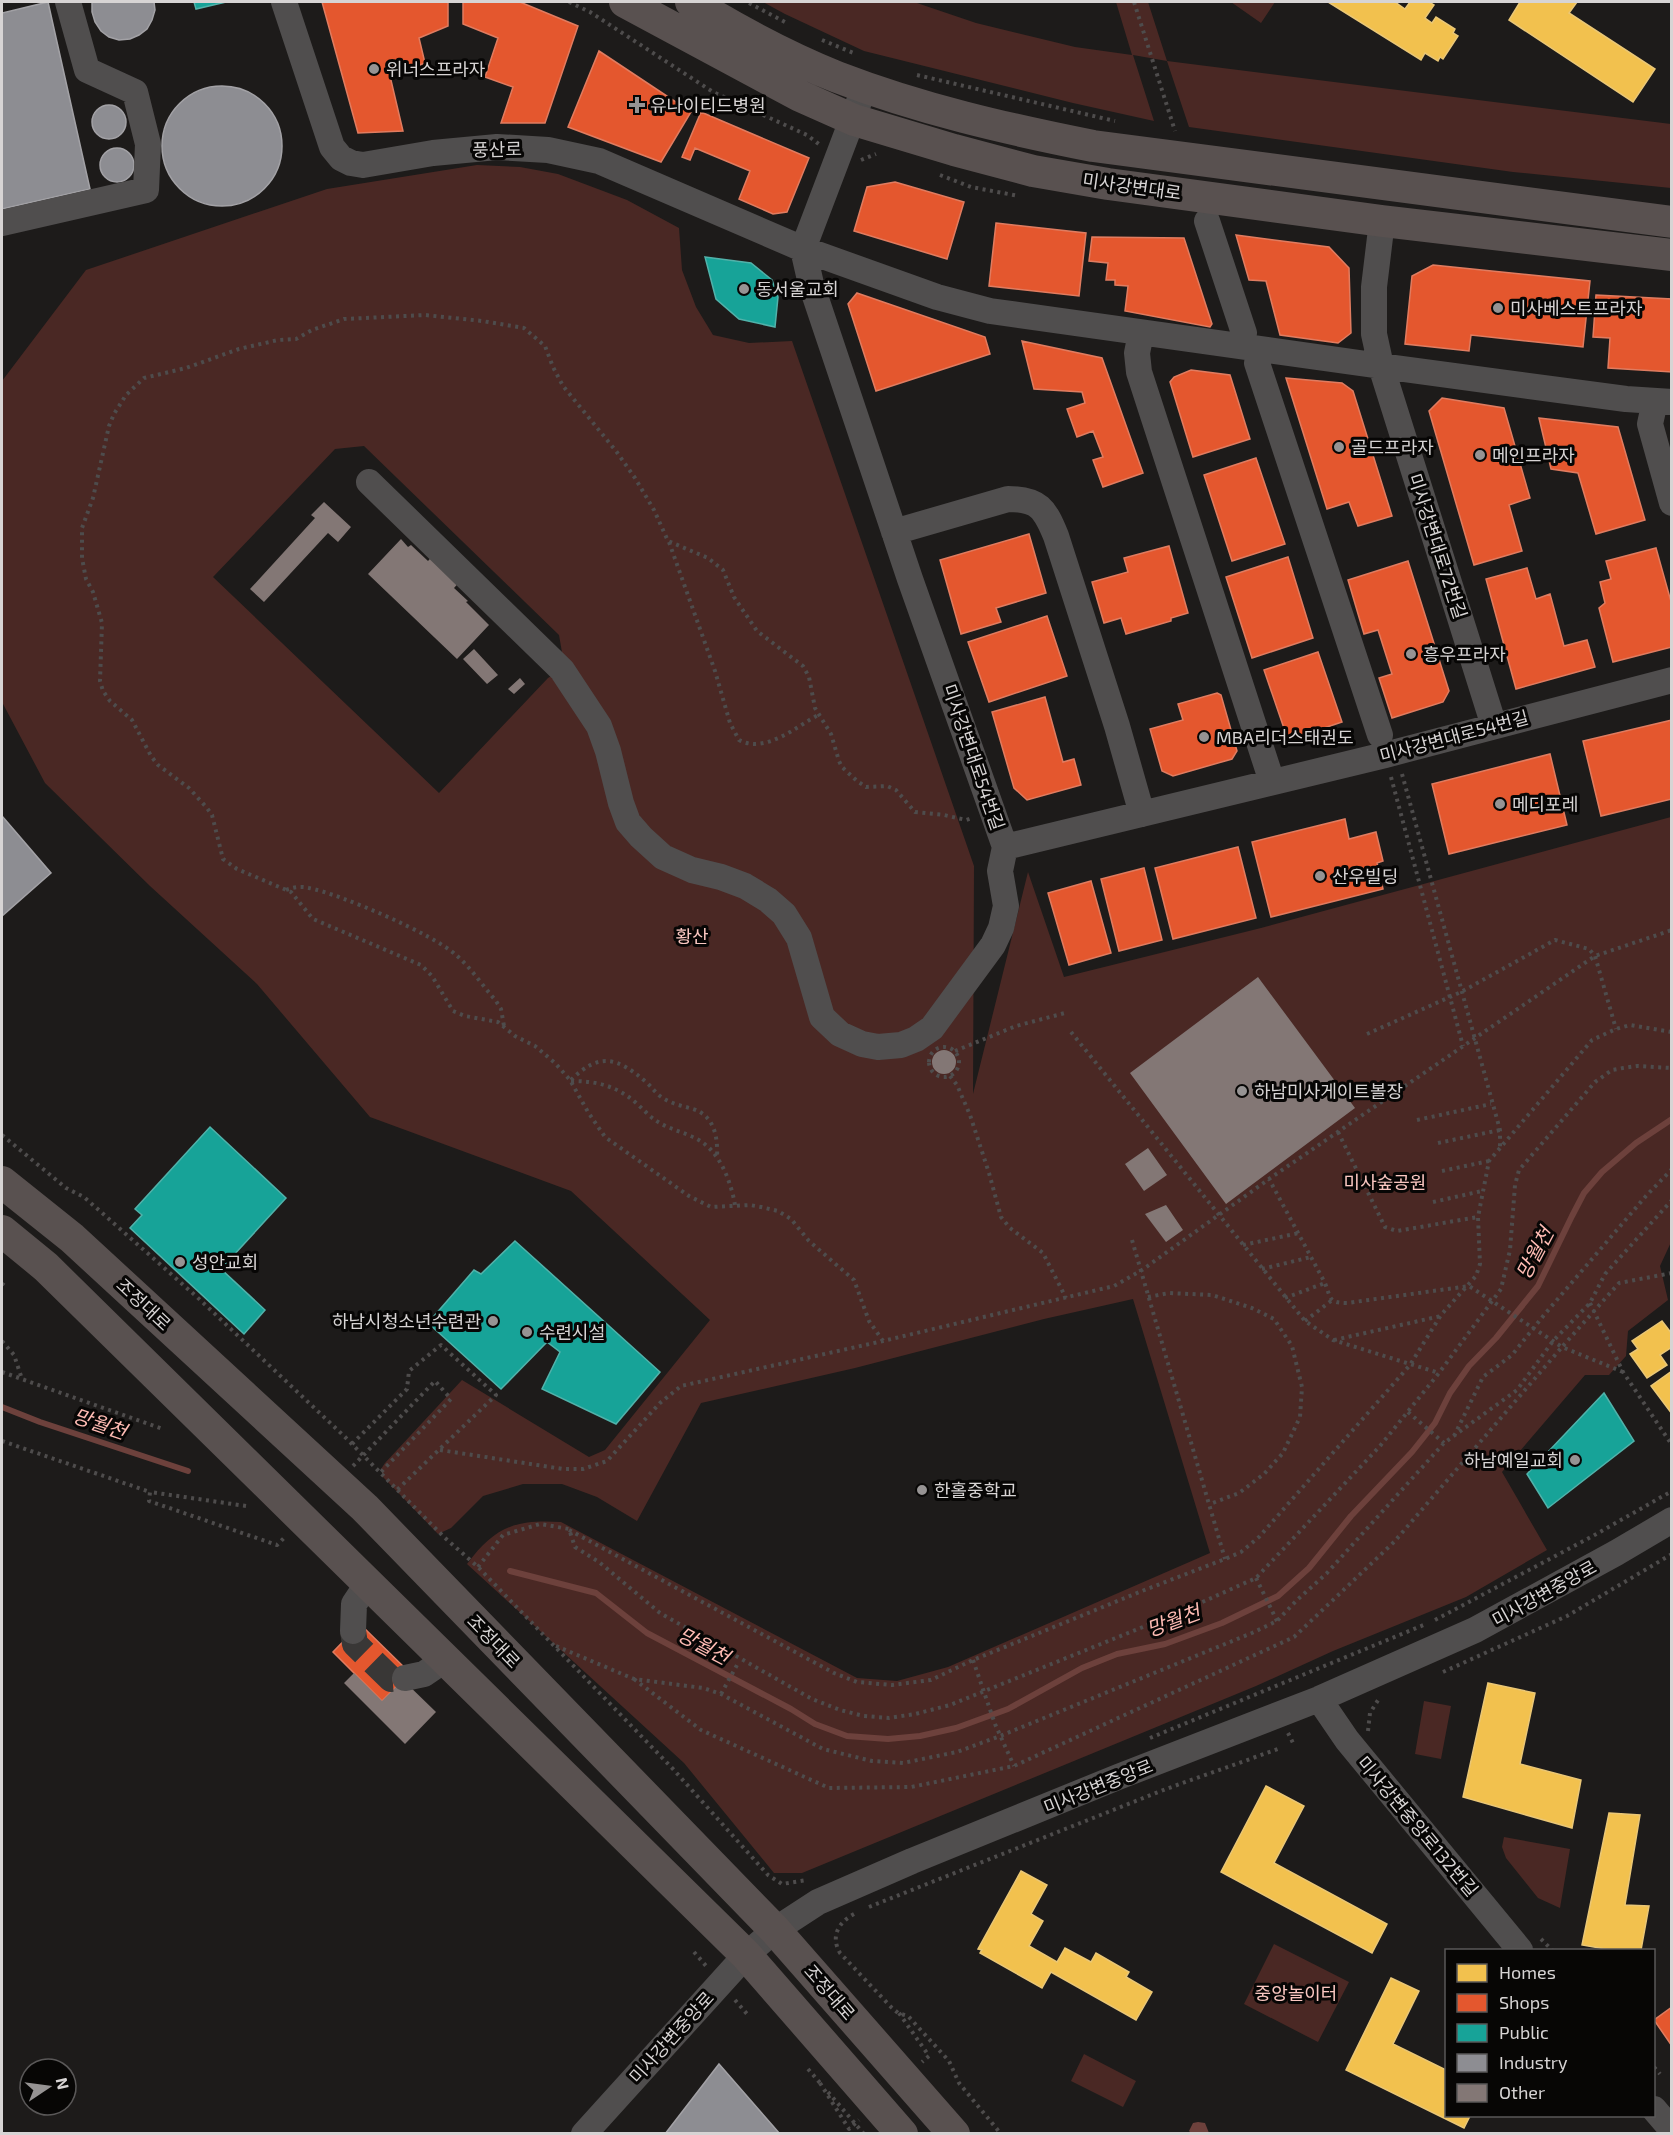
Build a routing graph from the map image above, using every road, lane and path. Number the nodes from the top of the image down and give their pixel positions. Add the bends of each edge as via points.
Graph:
1 (68, 2) edge
2 (284, 2) edge
3 (569, 2) edge
4 (625, 2) edge
5 (691, 2) edge
6 (746, 2) edge
7 (1134, 2) edge
8 (787, 23) dead end
9 (816, 38) dead end
10 (864, 72) junction
11 (914, 74) dead end
12 (854, 120) junction
13 (1126, 123) dead end
14 (1165, 130) dead end
15 (1175, 131) junction
16 (1181, 132) dead end
17 (822, 150) dead end
18 (1207, 221) dead end
19 (1382, 221) junction
20 (1671, 222) edge
21 (2, 224) edge
22 (803, 249) junction
23 (1671, 255) edge
24 (1141, 333) junction
25 (1244, 333) dead end
26 (1257, 363) dead end
27 (1381, 366) junction
28 (1663, 402) edge
29 (369, 482) dead end
30 (1671, 503) edge
31 (894, 532) junction
32 (668, 541) junction
33 (1671, 680) edge
34 (819, 714) junction
35 (1494, 726) junction
36 (1380, 735) dead end
37 (1402, 774) dead end
38 (1391, 777) dead end
39 (1272, 782) junction
40 (1142, 814) junction
41 (975, 817) dead end
42 (1005, 847) junction
43 (286, 890) junction
44 (1671, 930) edge
45 (1595, 956) junction
46 (1461, 992) junction
47 (1449, 996) junction
48 (1065, 1013) dead end
49 (504, 1026) junction
50 (1616, 1029) junction
51 (1071, 1032) dead end
52 (1671, 1032) edge
53 (1367, 1034) dead end
54 (1474, 1039) junction
55 (1463, 1046) junction
56 (955, 1051) junction
57 (1671, 1068) edge
58 (950, 1076) junction
59 (570, 1080) junction
60 (1491, 1104) junction
61 (1417, 1120) dead end
62 (1500, 1130) junction
63 (1338, 1132) junction
64 (2, 1135) edge
65 (1438, 1143) dead end
66 (1500, 1148) junction
67 (717, 1158) junction
68 (1489, 1161) junction
69 (1671, 1169) edge
70 (1442, 1171) dead end
71 (1269, 1179) junction
72 (2, 1182) edge
73 (1482, 1191) junction
74 (1671, 1200) edge
75 (1433, 1202) dead end
76 (735, 1205) junction
77 (1220, 1216) junction
78 (1478, 1217) junction
79 (2, 1231) edge
80 (1299, 1233) junction
81 (1132, 1240) dead end
82 (1243, 1245) junction
83 (1311, 1257) junction
84 (1262, 1269) junction
85 (1142, 1270) junction
86 (1671, 1273) edge
87 (1325, 1283) junction
88 (1468, 1286) junction
89 (1148, 1297) junction
90 (1066, 1298) junction
91 (1286, 1298) junction
92 (1331, 1300) junction
93 (1590, 1303) junction
94 (1595, 1310) junction
95 (1441, 1316) junction
96 (1305, 1321) junction
97 (1333, 1340) junction
98 (2, 1341) edge
99 (883, 1341) junction
100 (1553, 1341) junction
101 (1562, 1347) junction
102 (1410, 1365) junction
103 (2, 1372) edge
104 (1623, 1372) junction
105 (1439, 1373) junction
106 (22, 1379) junction
107 (1408, 1412) junction
108 (163, 1429) dead end
109 (1454, 1438) junction
110 (2, 1441) edge
111 (1444, 1443) junction
112 (351, 1444) junction
113 (1671, 1445) edge
114 (403, 1447) dead end
115 (440, 1450) junction
116 (380, 1473) junction
117 (398, 1490) junction
118 (1671, 1491) edge
119 (150, 1492) junction
120 (149, 1501) dead end
121 (1210, 1504) junction
122 (246, 1506) dead end
123 (1671, 1520) edge
124 (569, 1529) junction
125 (1671, 1554) edge
126 (1225, 1559) junction
127 (478, 1568) junction
128 (1256, 1578) junction
129 (368, 1583) junction
130 (1277, 1622) junction
131 (353, 1632) tunnel mouth
132 (553, 1645) junction
133 (446, 1659) junction
134 (973, 1660) junction
135 (737, 1665) dead end
136 (1440, 1673) dead end
137 (405, 1678) tunnel mouth
138 (634, 1679) junction
139 (985, 1692) junction
140 (1390, 1693) dead end
141 (721, 1694) junction
142 (1319, 1699) junction
143 (1369, 1733) dead end
144 (1000, 1736) junction
145 (1141, 1741) dead end
146 (1278, 1749) dead end
147 (1014, 1766) junction
148 (814, 1877) dead end
149 (775, 1930) junction
150 (1519, 1949) edge
151 (747, 1955) junction
152 (898, 2013) junction
153 (929, 2056) dead end
154 (1655, 2069) edge
155 (1660, 2074) dead end
156 (820, 2083) dead end
157 (1655, 2111) edge
158 (849, 2129) dead end
159 (1671, 2130) edge
160 (584, 2133) edge
161 (902, 2133) edge
162 (954, 2133) edge
163 (1001, 2133) edge

1 - 21 street via 87,70 135,92 148,144 146,190
2 - 22 street, 풍산로 via 332,147 351,163 363,165 497,147 569,154 634,175
3 - 17 path via 713,92 819,142
4 - 12 main road, 미사강변대로 via 790,91
5 - 10 main road, 미사강변대로 via 836,76
6 - 8 path
7 - 15 path
9 - 10 path
10 - 12 street
10 - 20 main road, 미사강변대로 via 943,112 1093,146
11 - 13 path
12 - 19 main road, 미사강변대로 via 1033,171
12 - 22 street
14 - 15 path
15 - 16 path
18 - 25 street
19 - 23 main road, 미사강변대로
19 - 27 street, 미사강변대로72번길 via 1374,287 1374,334
22 - 24 street, 풍산로 via 937,297 990,311
22 - 31 street, 미사강변대로54번길 via 810,284
24 - 27 street, 풍산로
24 - 39 street via 1139,372
26 - 36 street
27 - 28 street, 풍산로
27 - 35 street, 미사강변대로72번길
28 - 30 street via 1650,424
29 - 42 street via 561,670 599,726 628,822 641,837 663,857 745,886 784,914 799,938 822,1017 840,1034 878,1047 901,1045 932,1028 993,945 1001,928 1006,906 1000,871
31 - 40 street via 1008,499 1026,499 1039,506 1056,536
31 - 42 street, 미사강변대로54번길
32 - 34 path via 708,558 723,570 734,597 757,631 806,671
32 - 34 path via 739,740 751,744 769,742
32 - 43 path via 635,478 563,386 545,346 524,328 425,315 344,319 296,339 239,349 186,368 155,374 136,385 119,404 109,426 99,478 82,528 86,579 102,623 100,681 110,701 132,720 158,765 189,788 207,808 223,859
33 - 35 street, 미사강변대로54번길
34 - 41 path via 831,734 840,764 861,784 891,788 915,812 966,820
35 - 39 street, 미사강변대로54번길
37 - 46 path
38 - 47 path
39 - 40 street, 미사강변대로54번길
40 - 42 street, 미사강변대로54번길
43 - 49 path via 313,919 421,965 458,1014
43 - 49 path via 300,887 330,894 443,946 457,956 496,1001
44 - 45 path
45 - 46 path via 1589,949 1555,940
45 - 50 path
45 - 54 path
46 - 47 path
46 - 54 path
47 - 53 path
47 - 55 path
48 - 56 path via 1016,1026
49 - 59 path via 535,1046
50 - 52 path via 1630,1025
50 - 66 path via 1592,1040
51 - 77 path
54 - 55 path
54 - 60 path
55 - 63 path
56 - 58 path via 959,1066
56 - 58 path via 940,1047 928,1062 939,1077
57 - 105 path via 1623,1068 1595,1082 1519,1170 1510,1250 1501,1289
58 - 90 path via 973,1122 1001,1217 1043,1253
59 - 67 path via 601,1083 618,1090 658,1122 701,1141
59 - 67 path via 588,1065 610,1060 620,1063 647,1082 660,1097 705,1114 717,1139
59 - 76 path via 605,1137 614,1144 704,1204
60 - 61 path
60 - 62 path
62 - 65 path
62 - 66 path
63 - 71 path
63 - 78 path via 1385,1227 1397,1231
64 - 112 path via 66,1188 84,1197
66 - 68 path
67 - 76 path
68 - 70 path
68 - 73 path
69 - 109 path via 1512,1355 1483,1377
71 - 77 path
71 - 80 path
72 - 149 main road, 조정대로 via 72,1238 365,1508
73 - 75 path
73 - 78 path
74 - 93 path via 1605,1274
76 - 99 path via 778,1211 791,1219 809,1241 854,1280 869,1321
77 - 82 path
77 - 85 path
78 - 88 path via 1480,1264
79 - 129 main road via 46,1267
80 - 82 path
80 - 83 path
81 - 85 path
82 - 84 path
83 - 84 path
83 - 87 path
84 - 91 path
85 - 89 path
85 - 90 path via 1114,1286
86 - 94 path via 1618,1282
87 - 91 path
87 - 92 path
88 - 92 path via 1347,1304
88 - 95 path
88 - 100 path
89 - 121 path
89 - 121 path via 1170,1293 1212,1295 1252,1308 1274,1319 1292,1346 1302,1387 1300,1417 1283,1453 1239,1493
90 - 99 path
91 - 96 path
92 - 96 path
93 - 94 path
93 - 100 path
94 - 101 path
94 - 104 path
95 - 97 path
95 - 102 path
96 - 97 path
97 - 102 path
98 - 106 path via 14,1355
99 - 115 path via 681,1386 660,1403 608,1461 583,1469
100 - 101 path
100 - 109 path via 1517,1390
101 - 104 path
101 - 147 path via 1395,1542 1294,1637
102 - 105 path
102 - 126 path via 1259,1537
103 - 106 path
104 - 113 path
105 - 107 path
106 - 108 path
107 - 111 path
107 - 128 path
109 - 111 path
110 - 119 path
111 - 130 path via 1327,1573
112 - 115 path via 407,1389 409,1371 441,1345 496,1395
112 - 116 path
114 - 116 path
115 - 117 path
116 - 117 path
117 - 127 path
118 - 145 path via 1432,1622
119 - 120 path
119 - 122 path
121 - 126 path
123 - 142 street, 미사강변중앙로 via 1475,1630
124 - 127 path via 540,1524 503,1535
124 - 134 path via 857,1682 931,1680
124 - 139 path via 575,1547 660,1613 812,1699 840,1710 889,1718 950,1706
125 - 136 path via 1567,1616
126 - 134 path
127 - 132 path
128 - 130 path
128 - 139 path
129 - 131 street via 354,1604
129 - 133 main road
130 - 144 path
132 - 138 path
132 - 148 path via 768,1875 782,1884
133 - 137 street via 424,1674
133 - 151 main road
134 - 139 path
135 - 141 path
138 - 141 path
138 - 147 path via 701,1730 829,1788 911,1787
139 - 144 path
140 - 143 path via 1380,1697 1370,1713
141 - 144 path via 823,1749 872,1761 929,1759
142 - 149 street, 미사강변중앙로 via 912,1861 818,1902
142 - 150 street, 미사강변중앙로132번길 via 1347,1740
144 - 147 path
146 - 152 path via 843,1920 836,1933 837,1947
149 - 151 street, 미사강변중앙로
149 - 162 main road, 조정대로
151 - 160 street, 미사강변중앙로
151 - 161 main road
152 - 153 path
152 - 163 path via 908,2016 950,2061 959,2083
154 - 155 path
156 - 158 path
157 - 159 street

